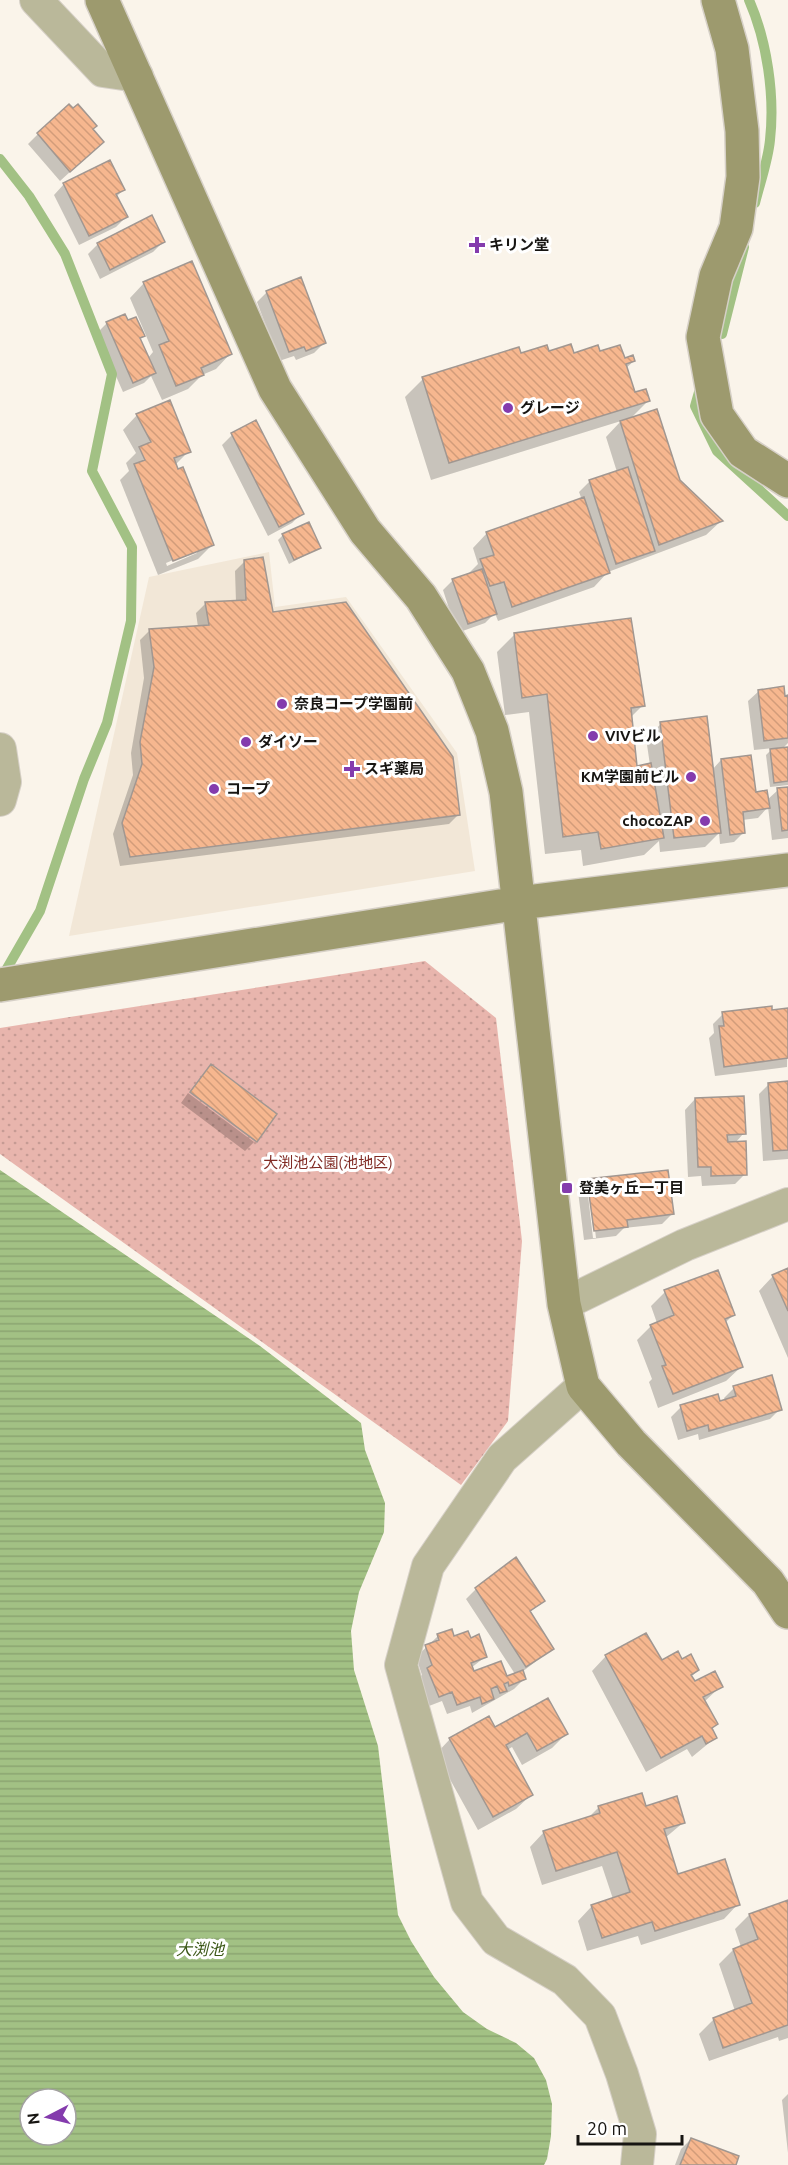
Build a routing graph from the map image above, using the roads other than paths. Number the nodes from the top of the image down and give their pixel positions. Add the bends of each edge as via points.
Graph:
1 (36, 0) edge
2 (102, 0) edge
3 (718, 0) edge
4 (137, 76) junction
5 (788, 482) edge
6 (0, 749) edge
7 (0, 800) edge
8 (788, 870) edge
9 (519, 903) junction
10 (0, 985) edge
11 (788, 1204) edge
12 (564, 1304) junction
13 (582, 1386) junction
14 (788, 1612) edge
15 (637, 2165) edge

1 - 4 street via 103,71
2 - 4 street
3 - 5 street via 732,49 743,177 736,228 716,276 703,337 717,415 743,452
4 - 9 street via 275,389 365,531 421,597 468,671 495,741 506,792
6 - 7 street via 5,782
8 - 9 street
9 - 10 street
9 - 12 street
11 - 12 street via 685,1245
12 - 13 street
13 - 14 street via 631,1443 768,1582
13 - 15 street via 502,1458 428,1566 400,1665 467,1902 496,1940 565,1980 600,2016 640,2134

